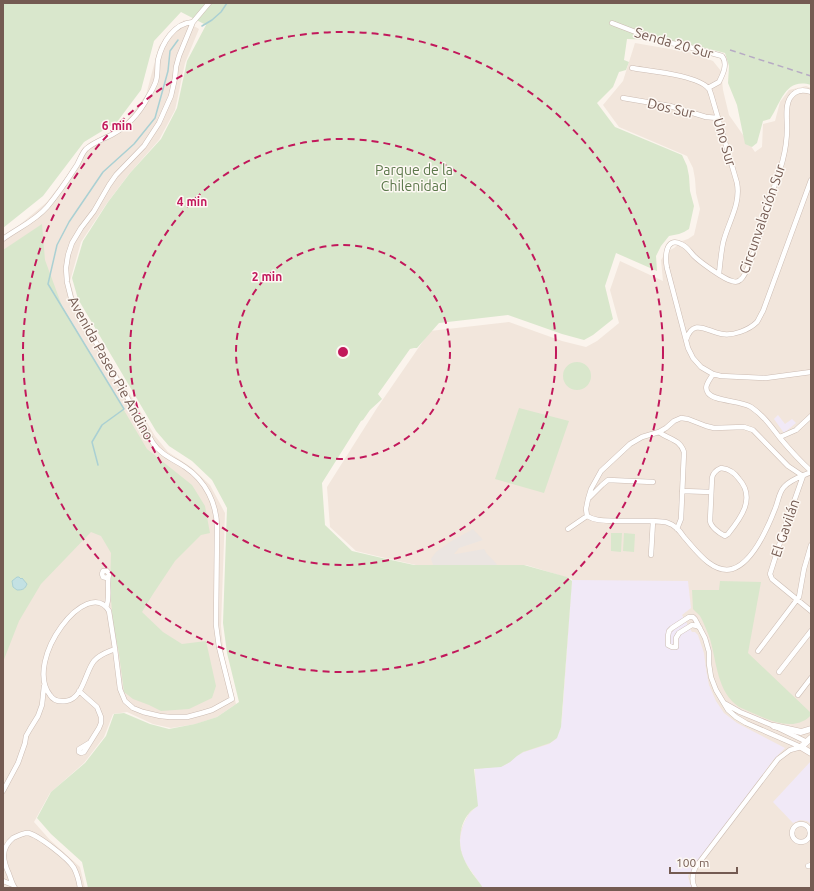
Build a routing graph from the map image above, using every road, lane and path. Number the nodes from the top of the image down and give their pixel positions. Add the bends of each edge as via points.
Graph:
1 (209, 3) edge
2 (193, 22) junction
3 (612, 23) dead end
4 (632, 68) dead end
5 (708, 88) junction
6 (811, 92) edge
7 (624, 98) dead end
8 (718, 118) junction
9 (811, 180) edge
10 (3, 239) edge
11 (719, 274) junction
12 (686, 341) junction
13 (811, 372) edge
14 (713, 374) junction
15 (811, 416) edge
16 (658, 432) junction
17 (780, 437) junction
18 (811, 472) edge
19 (803, 476) junction
20 (653, 482) dead end
21 (682, 491) junction
22 (711, 492) junction
23 (588, 499) junction
24 (587, 516) junction
25 (653, 522) junction
26 (568, 529) dead end
27 (678, 529) junction
28 (811, 545) edge
29 (651, 555) dead end
30 (107, 578) dead end
31 (798, 600) junction
32 (106, 607) junction
33 (811, 611) edge
34 (700, 628) junction
35 (811, 631) edge
36 (115, 649) junction
37 (758, 651) dead end
38 (779, 672) dead end
39 (811, 678) edge
40 (45, 684) junction
41 (79, 691) junction
42 (50, 695) junction
43 (798, 695) dead end
44 (43, 696) junction
45 (724, 703) junction
46 (740, 712) junction
47 (736, 717) junction
48 (774, 726) junction
49 (811, 729) edge
50 (776, 736) junction
51 (810, 742) edge
52 (90, 743) dead end
53 (801, 747) junction
54 (790, 750) junction
55 (811, 753) edge
56 (3, 791) edge
57 (811, 832) edge
58 (3, 881) edge
59 (14, 886) edge
60 (80, 888) edge
61 (695, 888) edge

1 - 2 street, Avenida Paseo Pie Andino
2 - 10 street via 186,22 178,27 164,44 154,87 137,114 119,130 85,150 48,207 39,216
2 - 36 street, Avenida Paseo Pie Andino via 179,56 164,114 139,152 109,185 81,228 70,249 66,275 71,298 153,443 164,455 195,475 213,502 217,528 216,625 232,699 212,710 187,716 165,717 133,708 125,701 120,690
3 - 5 street, Senda 20 Sur via 659,41 722,56 724,70 720,82
4 - 5 street via 693,79
5 - 8 street, Uno Sur
6 - 11 street, Circunvalación Sur via 798,91 792,94 789,100 787,141 783,160 746,273 736,282 727,280
7 - 8 street, Dos Sur
8 - 11 street, Uno Sur via 738,190 737,204 723,244
9 - 12 street via 763,311 756,322 738,333 731,334 696,328 690,331
11 - 12 street, Circunvalación Sur via 696,258 683,244 675,242 668,248 666,264
12 - 14 street via 689,352 696,361
13 - 14 street via 766,378
14 - 17 street via 706,385 710,395 749,406 769,422
15 - 17 street via 796,430
16 - 19 street via 681,418 714,428 744,427 753,430 788,466
16 - 21 street via 682,446
16 - 23 street via 642,436 630,444 601,471
17 - 18 street
18 - 19 street
19 - 27 street via 783,488 760,542 737,567 727,570 711,565
19 - 31 street, El Gavilán via 770,574 772,579
20 - 23 street via 608,480
21 - 22 street
21 - 27 street
22 - 22 street via 710,523 722,535 726,535 739,520 744,508 747,498 744,487 739,478 729,470 721,468 712,475
23 - 24 street
24 - 25 street via 597,520
24 - 26 street
25 - 27 street via 668,523
25 - 29 street
28 - 31 street
30 - 32 street
31 - 33 street
31 - 37 street
32 - 36 street via 110,614
32 - 40 street via 97,603 86,604 65,622 46,655
34 - 34 street via 692,625 679,633 676,647 668,645 669,631 689,617 696,619
34 - 45 street via 708,647 713,684
35 - 38 street
36 - 41 street via 95,661
39 - 43 street
40 - 42 street
40 - 44 street
41 - 42 street via 74,698 64,702 55,700
41 - 52 street via 97,707 101,717 100,728
42 - 44 street
44 - 56 street via 38,716 26,736 18,763
45 - 46 street
45 - 47 street
46 - 47 street
46 - 48 street
47 - 50 street
48 - 49 street via 801,732
48 - 51 street
50 - 53 street
50 - 54 street via 785,742
51 - 53 street
53 - 54 street
53 - 55 street
54 - 61 street via 778,759 695,868 692,883
57 - 57 street via 804,824 798,824 793,828 792,834 797,841 802,842 808,840
58 - 59 street
59 - 60 street via 3,858 4,851 13,839 28,833 68,860 76,872

